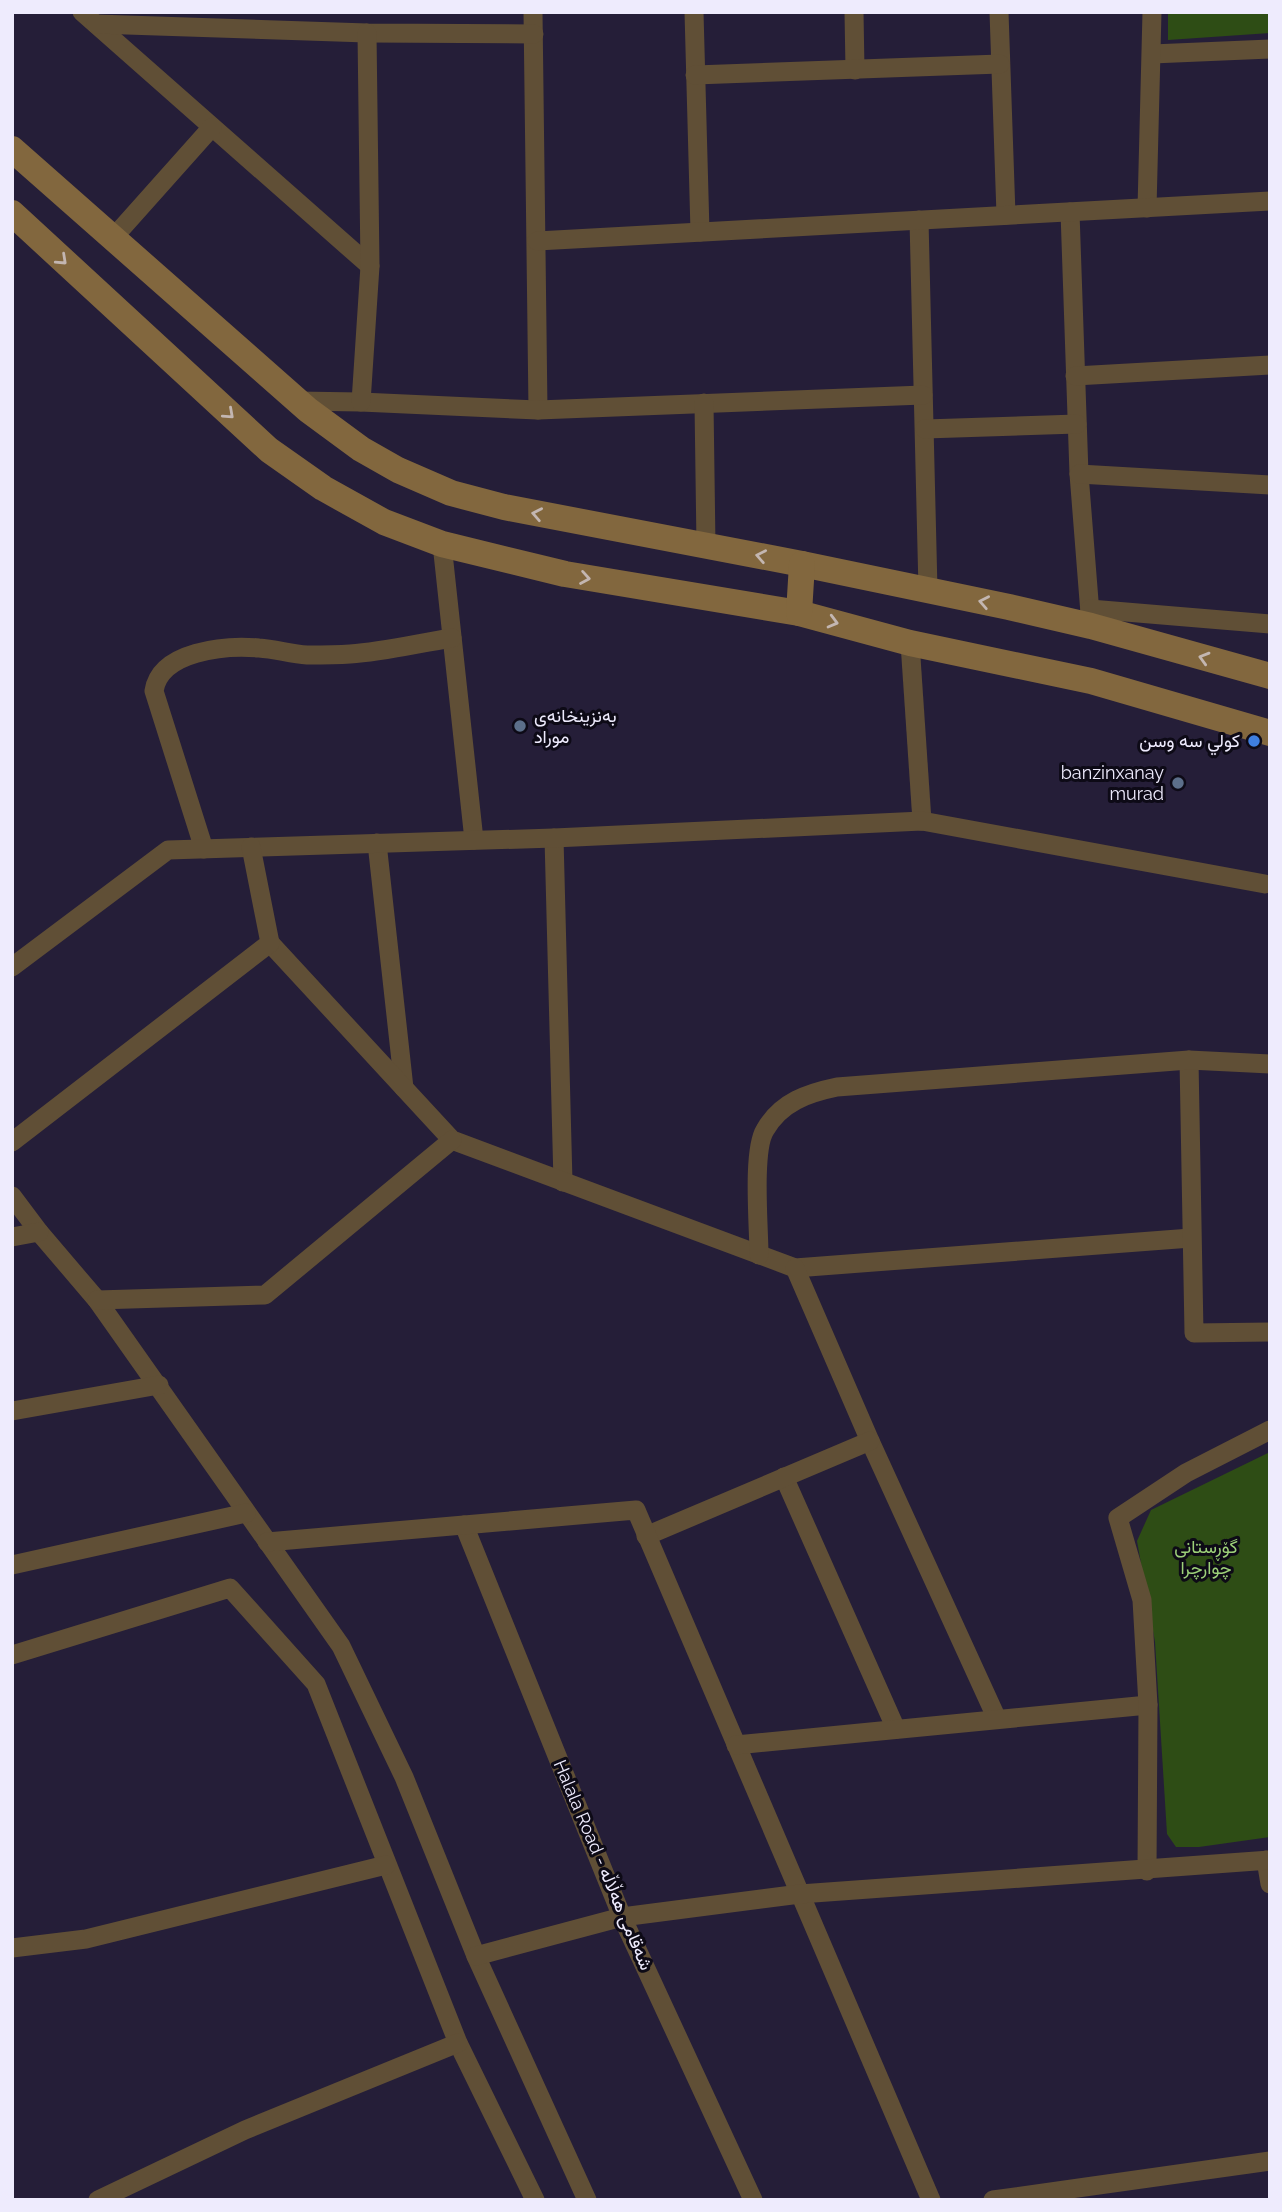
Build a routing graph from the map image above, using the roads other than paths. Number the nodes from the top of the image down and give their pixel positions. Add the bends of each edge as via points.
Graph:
1 (533, 12) edge
2 (694, 12) edge
3 (854, 12) edge
4 (999, 12) edge
5 (1152, 12) edge
6 (89, 18) edge
7 (367, 33) junction
8 (534, 34) junction
9 (1270, 49) edge
10 (1152, 54) junction
11 (1000, 64) junction
12 (855, 69) junction
13 (695, 75) junction
14 (212, 127) junction
15 (12, 149) edge
16 (1270, 201) edge
17 (1147, 208) junction
18 (1070, 212) junction
19 (12, 213) edge
20 (1006, 215) junction
21 (919, 220) junction
22 (700, 232) junction
23 (113, 238) junction
24 (537, 241) junction
25 (370, 265) junction
26 (1270, 365) edge
27 (1076, 376) junction
28 (923, 395) junction
29 (297, 401) junction
30 (361, 402) junction
31 (704, 404) junction
32 (538, 410) junction
33 (1077, 424) junction
34 (925, 429) junction
35 (1079, 474) junction
36 (1270, 485) edge
37 (442, 544) junction
38 (706, 546) junction
39 (802, 564) junction
40 (928, 590) junction
41 (799, 613) junction
42 (1090, 618) junction
43 (1270, 624) edge
44 (452, 638) junction
45 (910, 643) junction
46 (1270, 676) edge
47 (1270, 733) edge
48 (922, 821) junction
49 (554, 838) junction
50 (474, 840) junction
51 (377, 843) junction
52 (251, 847) junction
53 (204, 849) junction
54 (1265, 884) dead end
55 (270, 943) junction
56 (12, 967) edge
57 (1189, 1060) junction
58 (1270, 1063) edge
59 (404, 1088) junction
60 (452, 1140) junction
61 (12, 1142) edge
62 (564, 1182) junction
63 (12, 1196) edge
64 (39, 1233) junction
65 (12, 1237) edge
66 (1191, 1238) junction
67 (759, 1255) junction
68 (795, 1268) junction
69 (97, 1300) junction
70 (1270, 1332) edge
71 (159, 1385) junction
72 (12, 1411) edge
73 (1270, 1430) edge
74 (870, 1441) junction
75 (784, 1477) junction
76 (246, 1513) junction
77 (464, 1525) junction
78 (646, 1535) junction
79 (267, 1542) junction
80 (12, 1565) edge
81 (12, 1655) edge
82 (1148, 1705) junction
83 (997, 1719) junction
84 (896, 1729) junction
85 (736, 1745) junction
86 (1268, 1860) edge
87 (386, 1865) junction
88 (1147, 1871) junction
89 (1270, 1884) edge
90 (800, 1894) junction
91 (622, 1917) junction
92 (12, 1948) edge
93 (476, 1956) junction
94 (458, 2043) junction
95 (1270, 2161) edge
96 (98, 2200) edge
97 (535, 2200) edge
98 (587, 2200) edge
99 (753, 2200) edge
100 (931, 2200) edge
101 (993, 2200) edge

1 - 8 street
2 - 13 street
3 - 12 street
4 - 11 street
5 - 10 street
6 - 7 street
6 - 14 street
7 - 8 street
7 - 25 street
8 - 24 street
9 - 10 street
10 - 17 street
11 - 12 street
11 - 20 street
12 - 13 street
13 - 22 street
14 - 23 street
14 - 25 street
15 - 23 street
16 - 17 street
17 - 18 street
18 - 20 street
18 - 27 street
19 -> 37 street via 269,450 323,488 384,522
20 - 21 street
21 - 22 street
21 - 28 street
22 - 24 street
23 - 29 street
24 - 32 street
25 - 30 street
26 - 27 street
27 - 33 street
28 - 31 street
28 - 34 street
29 - 30 street
38 -> 29 street via 451,493 361,449
30 - 32 street
31 - 32 street
31 - 38 street
33 - 34 street
33 - 35 street
34 - 40 street
35 - 36 street
35 - 42 street
37 -> 41 street via 565,574
37 - 44 street
39 -> 38 street
39 - 40 street
39 - 41 street
42 -> 40 street
41 -> 45 street
42 - 43 street
46 -> 42 street
44 - 50 street
44 - 53 street via 354,654 228,649 198,652 168,665 156,679 154,691
45 - 47 street via 1091,681
45 - 48 street
48 - 49 street
48 - 54 street
49 - 50 street
49 - 62 street
50 - 51 street
51 - 52 street
51 - 59 street
52 - 53 street
52 - 55 street
53 - 56 street via 168,850
55 - 59 street
55 - 61 street
57 - 58 street
57 - 66 street
57 - 67 street via 808,1093 781,1109 763,1131 758,1156
59 - 60 street
60 - 62 street
60 - 69 street via 265,1295
62 - 67 street
63 - 64 street
64 - 65 street
64 - 69 street
66 - 68 street
66 - 70 street via 1194,1333
67 - 68 street
68 - 74 street
69 - 71 street
71 - 72 street
71 - 76 street
73 - 82 street via 1186,1473 1118,1518 1142,1600
74 - 75 street
74 - 83 street
75 - 78 street
75 - 84 street
76 - 79 street
76 - 80 street
77 - 78 street via 636,1510
77 - 79 street
77 - 91 street, Halala Road - شەقامی هەڵاڵە
78 - 85 street
79 - 93 street via 341,1646 404,1777
81 - 87 street via 230,1588 316,1684
82 - 83 street
82 - 88 street
83 - 84 street
84 - 85 street
85 - 90 street
86 - 88 street
86 - 89 street
87 - 92 street via 86,1939
87 - 94 street
88 - 90 street
90 - 91 street
90 - 100 street
91 - 93 street
91 - 99 street, Halala Road - شەقامی هەڵاڵە
93 - 98 street
94 - 96 street via 245,2130
94 - 97 street
95 - 101 street

